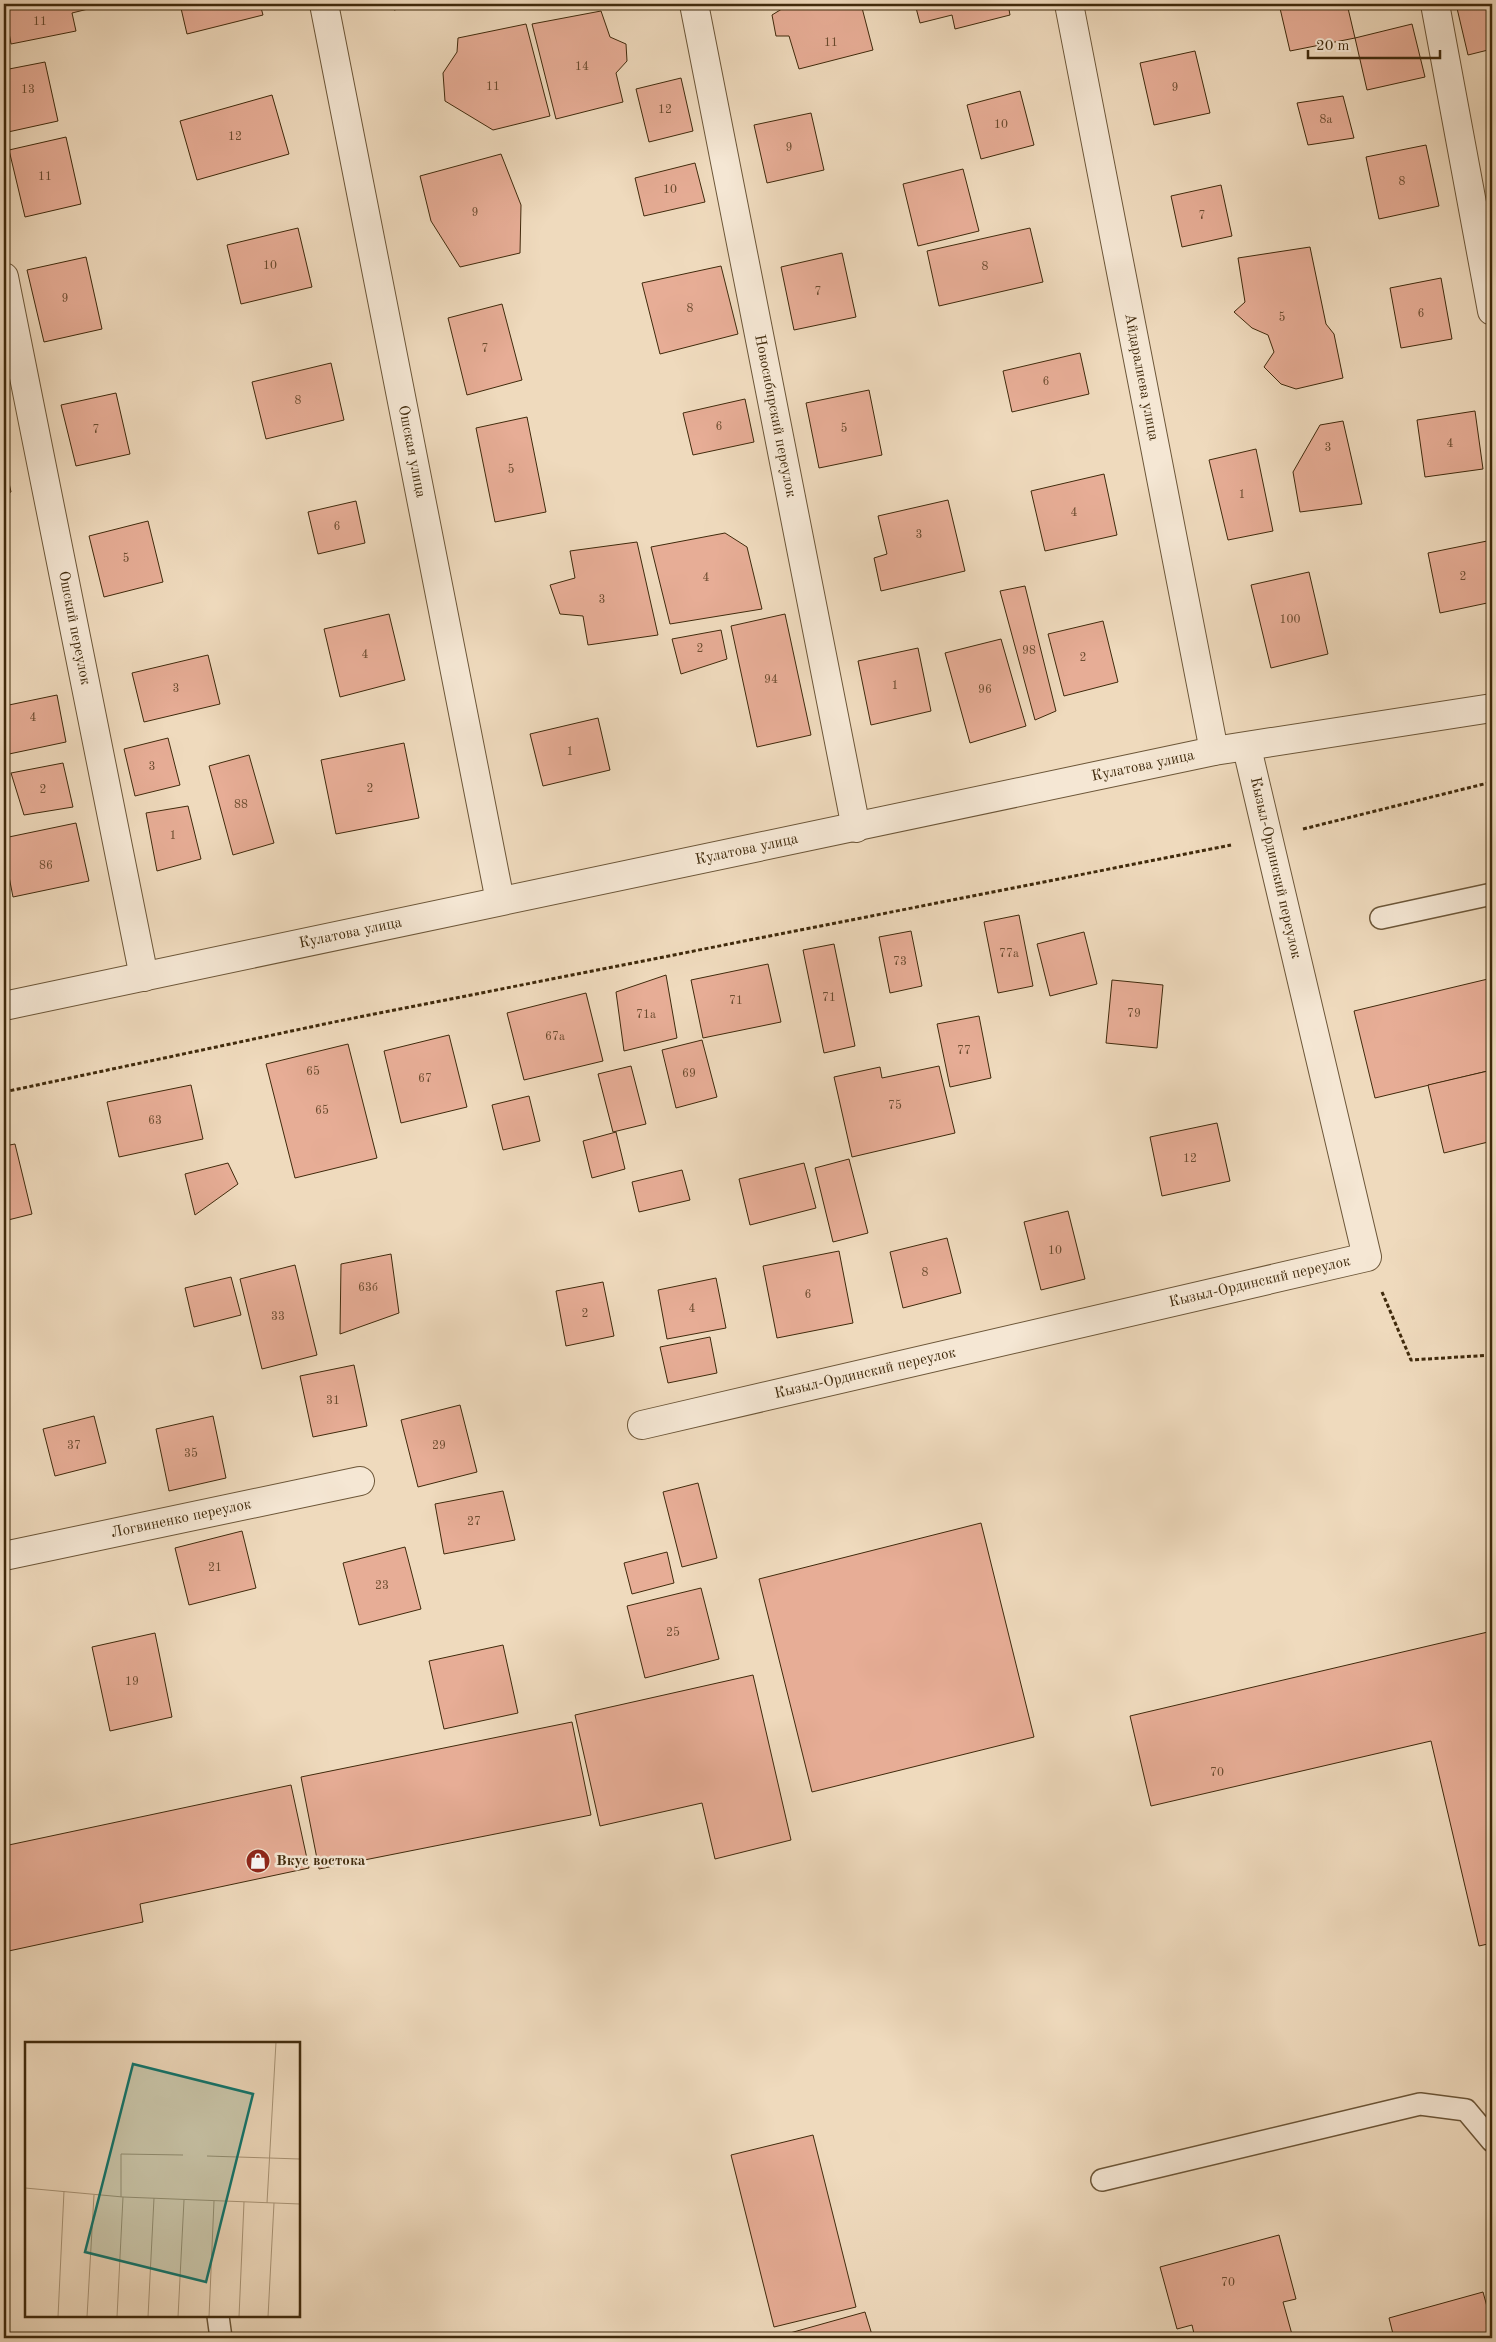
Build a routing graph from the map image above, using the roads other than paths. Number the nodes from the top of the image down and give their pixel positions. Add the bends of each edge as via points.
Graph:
1 (324, 4) edge
2 (694, 4) edge
3 (1069, 4) edge
4 (1435, 4) edge
5 (4, 277) edge
6 (1492, 310) edge
7 (1492, 708) edge
8 (1247, 748) junction
9 (1214, 752) junction
10 (856, 828) junction
11 (1492, 894) edge
12 (500, 901) junction
13 (1381, 918) dead end
14 (144, 977) junction
15 (4, 1006) edge
16 (642, 1424) dead end
17 (360, 1481) dead end
18 (4, 1556) edge
19 (1492, 2141) edge
20 (1102, 2180) dead end
21 (218, 2317) edge
22 (222, 2338) edge

1 - 12 street, Ошская улица
2 - 10 street, Новосибирский переулок
3 - 9 street, Айдаралиева улица
4 - 6 street
5 - 14 street, Ошский переулок
7 - 8 street, Кулатова улица
8 - 9 street, Кулатова улица
8 - 16 street, Кызыл-Ординский переулок via 1367,1257
9 - 10 street, Кулатова улица
10 - 12 street, Кулатова улица
11 - 13 lane
12 - 14 street, Кулатова улица
14 - 15 street, Кулатова улица
17 - 18 street, Логвиненко переулок
19 - 20 lane via 1466,2110 1420,2104
21 - 22 lane

